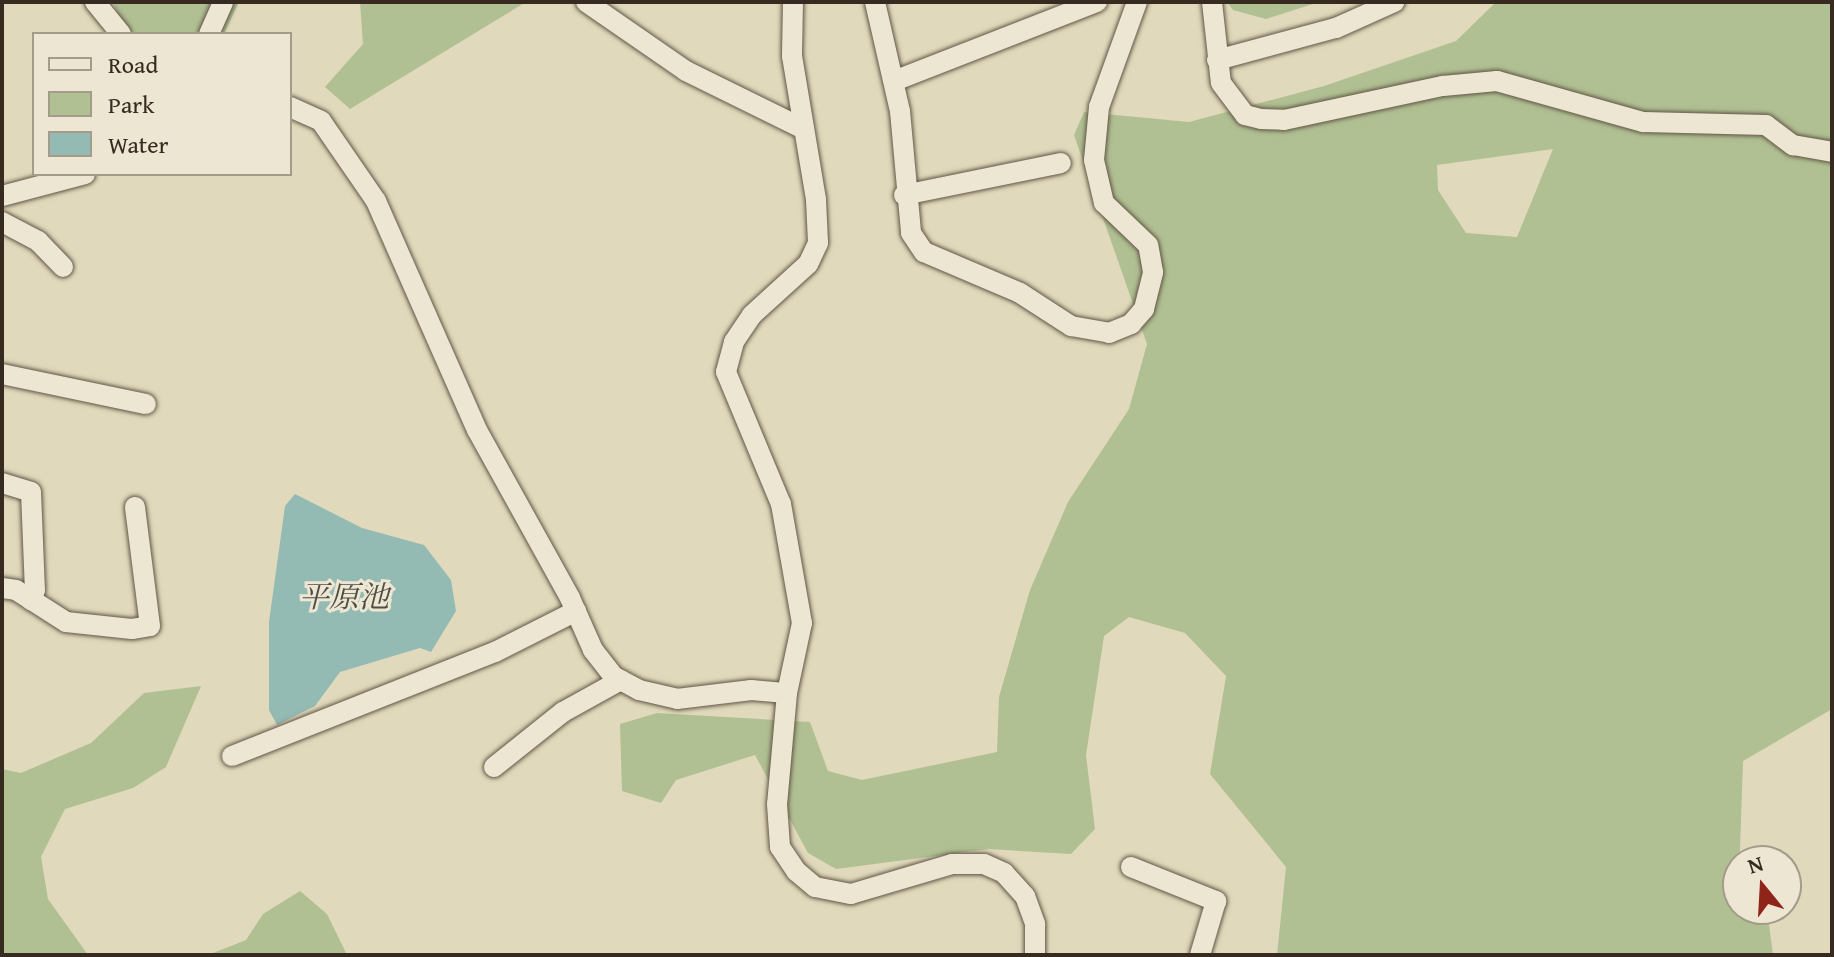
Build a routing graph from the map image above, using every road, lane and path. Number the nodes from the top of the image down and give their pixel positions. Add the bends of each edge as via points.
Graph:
1 (95, 2) edge
2 (223, 2) edge
3 (586, 2) edge
4 (793, 2) edge
5 (875, 2) edge
6 (1097, 2) edge
7 (1137, 2) edge
8 (1212, 2) edge
9 (1394, 2) edge
10 (119, 32) edge
11 (210, 32) edge
12 (1217, 60) junction
13 (894, 81) junction
14 (292, 108) edge
15 (802, 128) junction
16 (1832, 152) edge
17 (1061, 163) dead end
18 (77, 176) edge
19 (904, 195) junction
20 (2, 196) edge
21 (2, 222) edge
22 (63, 267) dead end
23 (2, 374) edge
24 (146, 404) dead end
25 (2, 483) edge
26 (135, 507) dead end
27 (2, 588) edge
28 (31, 600) junction
29 (576, 611) junction
30 (621, 680) junction
31 (787, 693) junction
32 (232, 756) dead end
33 (494, 767) dead end
34 (1131, 867) dead end
35 (1035, 955) edge
36 (1200, 955) edge

1 - 10 street
2 - 11 street
3 - 15 street via 686,71
4 - 15 street via 792,56
5 - 13 street
6 - 13 street
7 - 19 street via 1099,107 1094,160 1104,203 1148,245 1153,272 1144,309 1131,324 1109,333 1090,333 1020,293 924,252 911,233
8 - 12 street
9 - 12 street via 1336,28
12 - 16 street via 1230,101 1245,115 1261,119 1284,120 1443,86 1497,81 1643,122 1766,125 1793,145
13 - 19 street
14 - 29 street via 321,121 376,201 477,430
15 - 31 street via 818,243 808,264 752,315 734,342 726,372 781,504 802,623
17 - 19 street
18 - 20 street
21 - 22 street via 38,241
23 - 24 street
25 - 28 street via 31,492
26 - 28 street via 150,626 66,622
27 - 28 street
29 - 30 street via 593,650
29 - 32 street via 495,652
30 - 31 street via 677,699 751,690
30 - 33 street via 563,712
31 - 35 street via 777,804 780,847 796,871 815,887 851,894 952,864 984,864 1004,873 1025,896 1035,924
34 - 36 street via 1216,901

